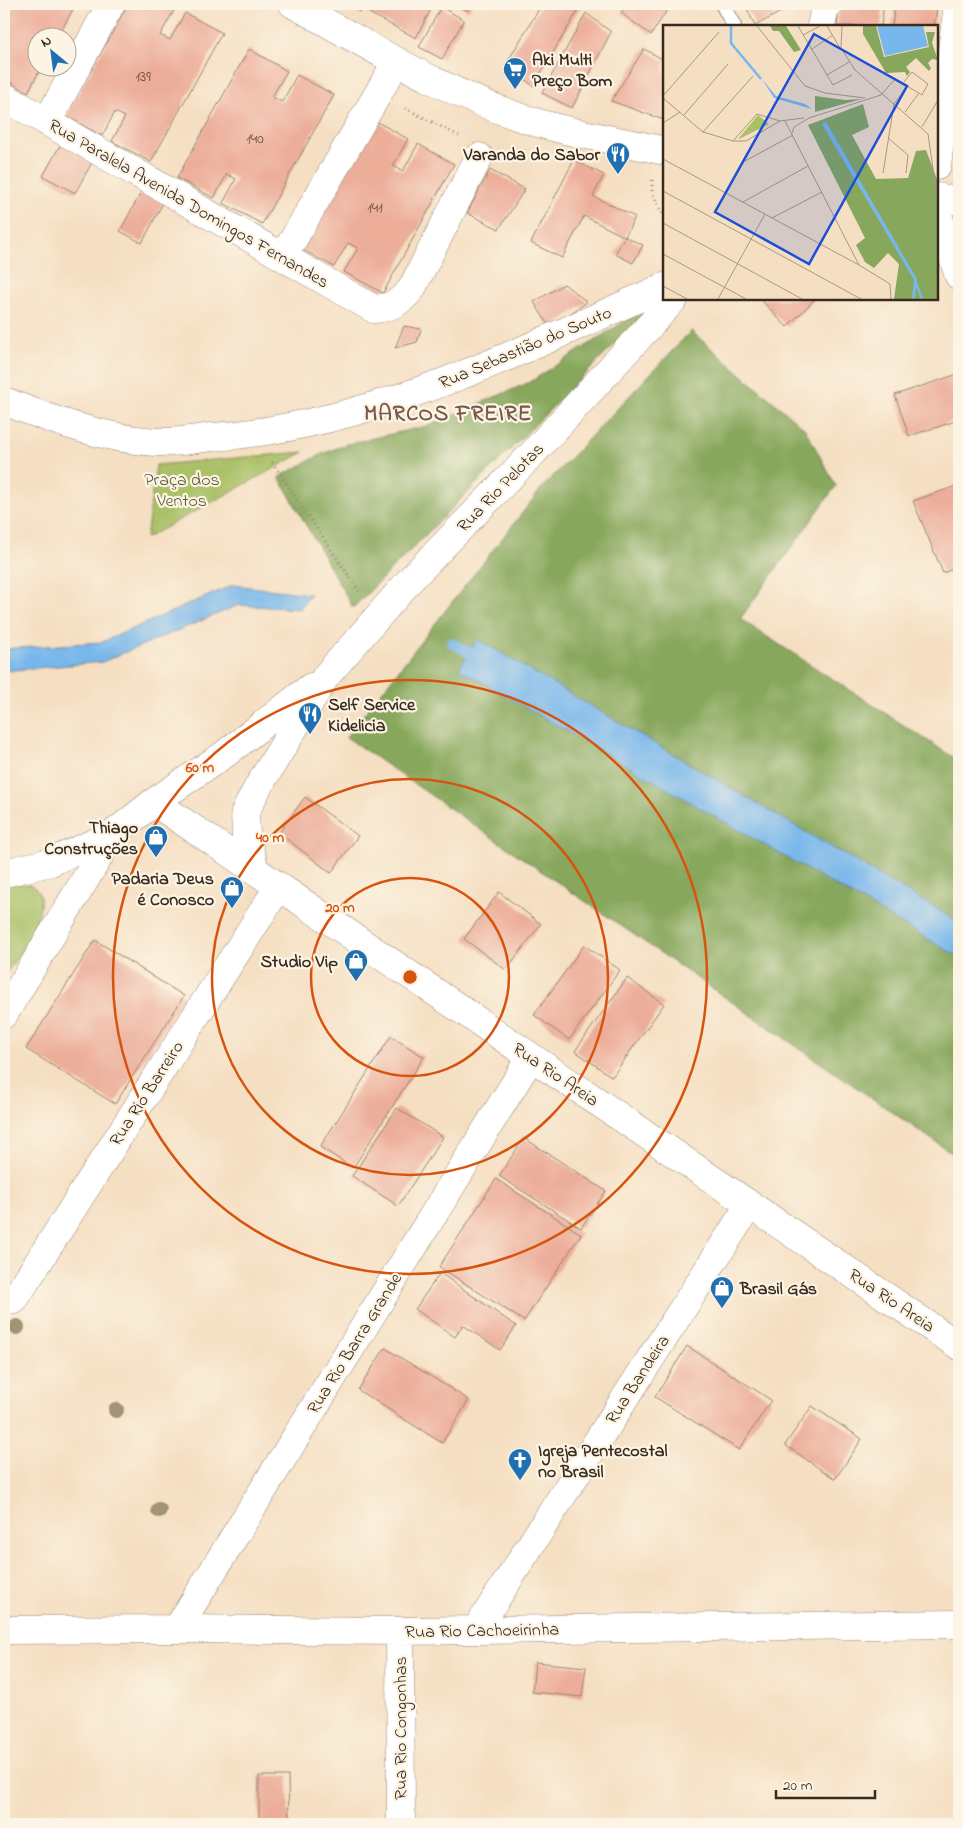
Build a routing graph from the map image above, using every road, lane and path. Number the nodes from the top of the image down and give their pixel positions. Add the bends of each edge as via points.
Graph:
1 (111, 4) edge
2 (293, 4) edge
3 (722, 4) edge
4 (829, 4) edge
5 (958, 4) edge
6 (733, 25) edge
7 (821, 25) edge
8 (397, 61) junction
9 (378, 93) junction
10 (4, 97) edge
11 (47, 122) junction
12 (663, 151) edge
13 (938, 157) edge
14 (480, 158) joint
15 (654, 176) dead end
16 (938, 198) edge
17 (959, 201) edge
18 (663, 214) edge
19 (938, 219) edge
20 (941, 240) edge
21 (283, 257) junction
22 (959, 276) edge
23 (663, 287) edge
24 (673, 300) edge
25 (4, 401) edge
26 (253, 434) junction
27 (377, 618) junction
28 (326, 676) junction
29 (154, 802) junction
30 (112, 835) junction
31 (255, 870) junction
32 (4, 873) edge
33 (279, 886) junction
34 (4, 1014) edge
35 (531, 1057) junction
36 (750, 1204) junction
37 (14, 1300) dead end
38 (959, 1346) edge
39 (959, 1624) edge
40 (177, 1629) junction
41 (4, 1630) edge
42 (476, 1630) junction
43 (400, 1631) junction
44 (401, 1824) edge

1 - 11 street
2 - 8 street
3 - 6 lane
4 - 7 street
5 - 13 street
8 - 9 street
8 - 12 street via 477,100 538,123
9 - 14 path via 483,150
9 - 21 street
10 - 11 street, Rua Paralela Avenida Domingos Fernandes
11 - 21 street, Rua Paralela Avenida Domingos Fernandes
14 - 21 street, Rua Paralela Avenida Domingos Fernandes via 412,290 394,305 374,309
15 - 18 path via 650,185
16 - 17 street
19 - 20 street
20 - 22 street
23 - 26 street, Rua Sebastião do Souto via 468,374 348,414
24 - 27 street, Rua Rio Pelotas
25 - 26 street, Rua Sebastião do Souto via 93,431 156,442
26 - 27 path
27 - 28 street, Rua Rio Pelotas
28 - 29 street, Rua Rio Pelotas via 225,754
28 - 31 street, Rua Rio Pelotas via 246,812 246,836
29 - 30 street, Rua Rio Pelotas
29 - 31 street, Rua Rio Areia
30 - 32 street via 51,862
30 - 34 street, Rua Rio Pelotas
31 - 33 street, Rua Rio Areia
33 - 35 street, Rua Rio Areia
33 - 37 street, Rua Rio Barreiro
35 - 36 street, Rua Rio Areia
35 - 40 street, Rua Rio Barra Grande
36 - 38 street, Rua Rio Areia
36 - 42 street, Rua Bandeira
39 - 42 street, Rua Rio Cachoeirinha
40 - 41 street, Rua Rio Cachoeirinha
40 - 43 street, Rua Rio Cachoeirinha
42 - 43 street, Rua Rio Cachoeirinha
43 - 44 street, Rua Rio Congonhas

